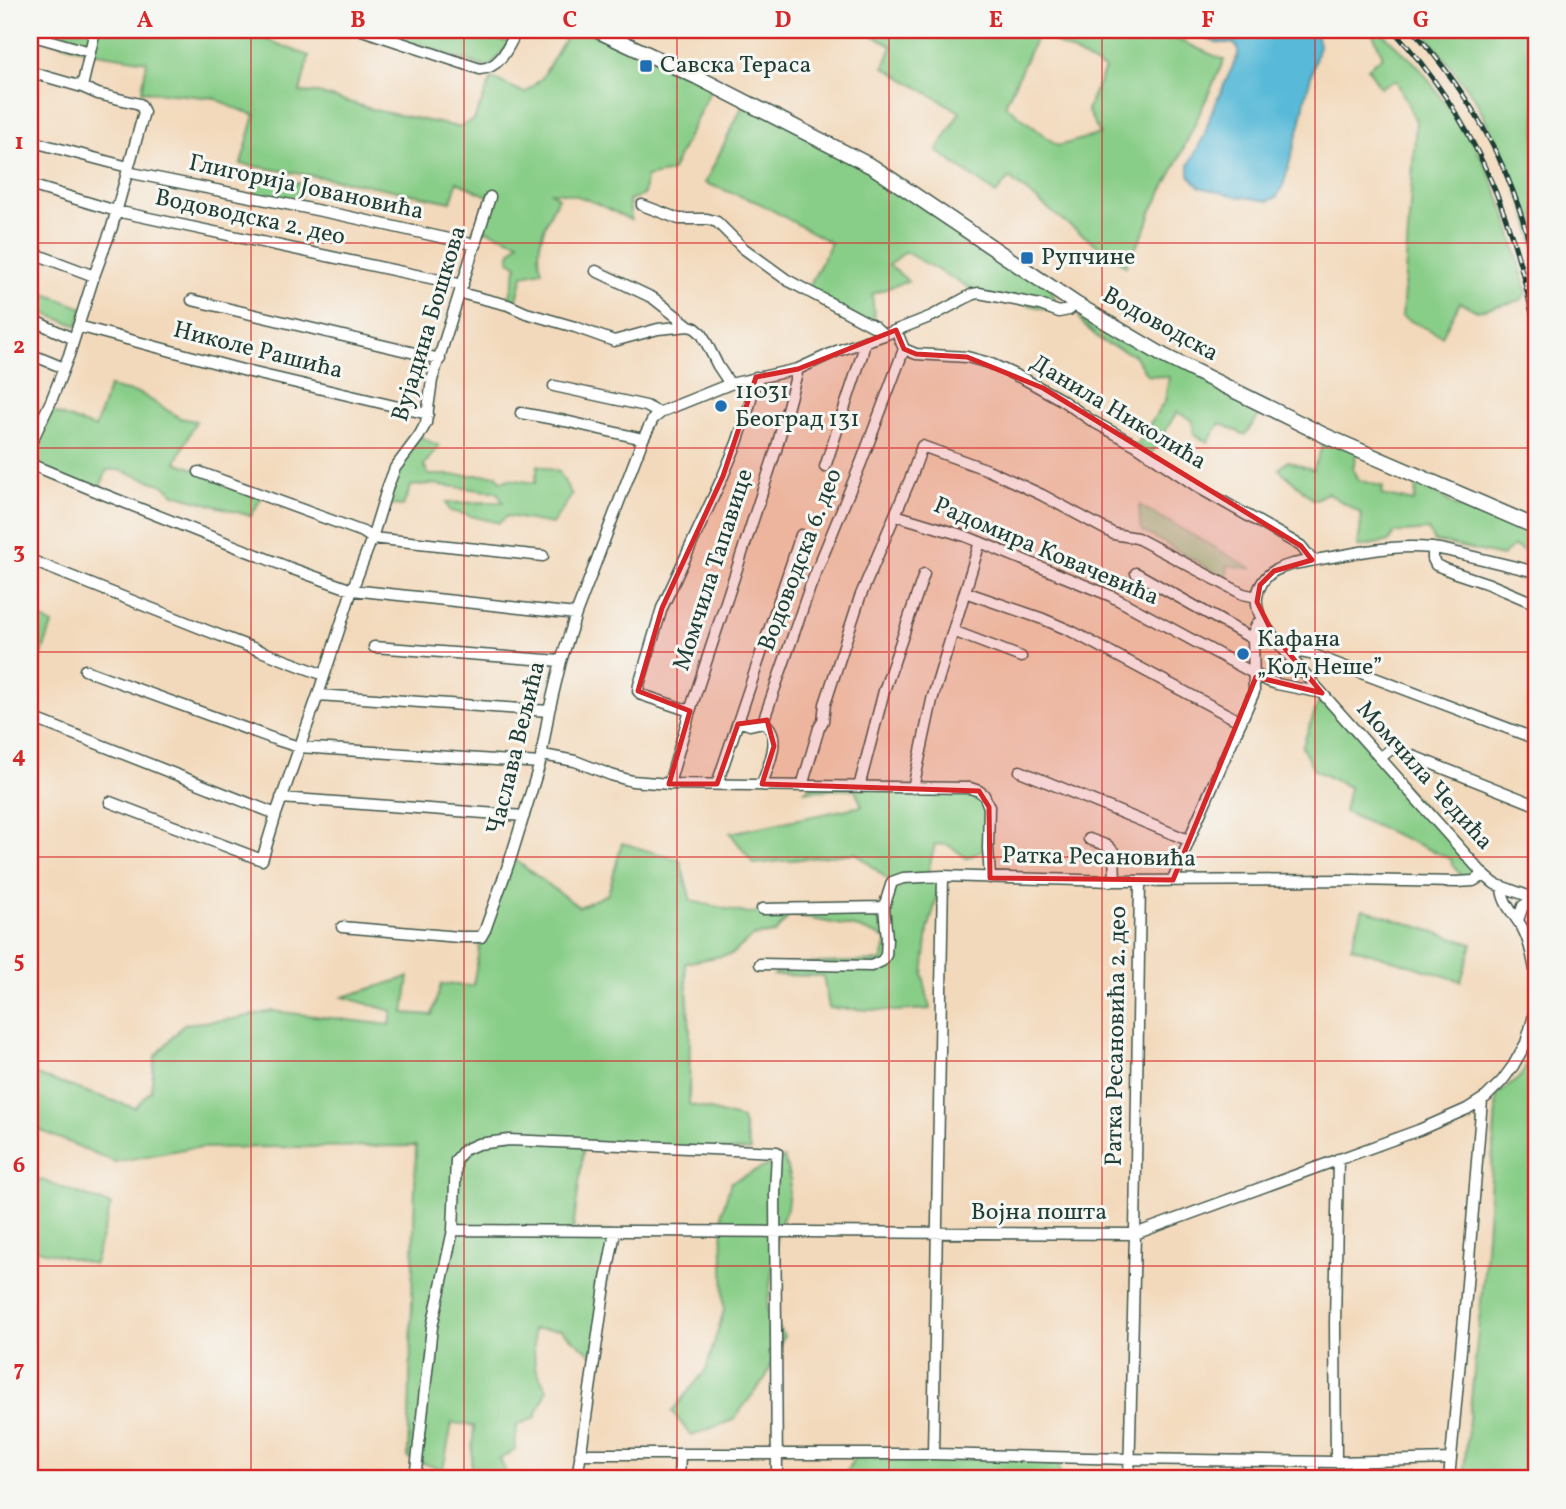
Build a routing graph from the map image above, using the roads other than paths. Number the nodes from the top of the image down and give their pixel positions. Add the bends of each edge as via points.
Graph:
1 (95, 30) edge
2 (362, 30) edge
3 (517, 30) edge
4 (596, 30) edge
5 (30, 35) edge
6 (90, 52) junction
7 (30, 72) edge
8 (82, 87) junction
9 (30, 141) edge
10 (128, 170) junction
11 (30, 185) edge
12 (490, 197) dead end
13 (642, 205) dead end
14 (116, 211) junction
15 (476, 245) junction
16 (30, 252) edge
17 (596, 271) dead end
18 (94, 276) junction
19 (462, 289) junction
20 (192, 300) dead end
21 (1076, 304) junction
22 (30, 320) edge
23 (78, 326) junction
24 (689, 326) junction
25 (896, 330) junction
26 (884, 335) junction
27 (74, 339) junction
28 (865, 341) junction
29 (904, 349) junction
30 (30, 354) edge
31 (440, 359) junction
32 (64, 368) junction
33 (798, 369) junction
34 (756, 377) junction
35 (730, 384) junction
36 (554, 386) dead end
37 (660, 413) junction
38 (428, 414) junction
39 (521, 414) dead end
40 (32, 438) edge
41 (643, 439) junction
42 (30, 464) edge
43 (825, 467) dead end
44 (199, 472) dead end
45 (895, 514) junction
46 (1536, 527) edge
47 (801, 536) dead end
48 (372, 538) junction
49 (980, 542) junction
50 (1433, 548) junction
51 (543, 556) dead end
52 (30, 560) edge
53 (1312, 560) junction
54 (1536, 572) edge
55 (924, 573) dead end
56 (1136, 573) dead end
57 (787, 579) junction
58 (810, 587) junction
59 (352, 590) junction
60 (965, 592) junction
61 (1256, 597) junction
62 (1536, 604) edge
63 (576, 614) junction
64 (1262, 619) junction
65 (953, 631) junction
66 (1252, 639) junction
67 (374, 647) dead end
68 (1021, 657) dead end
69 (1290, 657) junction
70 (561, 661) junction
71 (85, 670) dead end
72 (1254, 673) junction
73 (324, 675) junction
74 (1322, 693) junction
75 (318, 695) junction
76 (690, 710) junction
77 (549, 711) junction
78 (30, 717) edge
79 (739, 721) junction
80 (763, 722) junction
81 (1241, 722) junction
82 (1536, 739) edge
83 (299, 747) junction
84 (1380, 758) junction
85 (541, 759) junction
86 (1020, 772) dead end
87 (669, 784) junction
88 (717, 784) junction
89 (762, 784) junction
90 (802, 786) junction
91 (859, 787) junction
92 (914, 788) junction
93 (281, 798) junction
94 (110, 802) dead end
95 (1536, 805) edge
96 (276, 814) junction
97 (524, 816) junction
98 (1089, 839) dead end
99 (1188, 840) junction
100 (1484, 875) junction
101 (943, 876) junction
102 (990, 878) junction
103 (1173, 880) junction
104 (1115, 881) junction
105 (1140, 881) junction
106 (1502, 887) junction
107 (1535, 898) edge
108 (884, 907) junction
109 (762, 909) dead end
110 (1518, 920) junction
111 (342, 927) dead end
112 (1532, 939) edge
113 (760, 964) dead end
114 (1536, 975) edge
115 (1536, 999) edge
116 (1482, 1100) junction
117 (1338, 1159) junction
118 (453, 1230) junction
119 (615, 1232) junction
120 (777, 1233) junction
121 (937, 1234) junction
122 (1135, 1234) junction
123 (580, 1454) junction
124 (680, 1454) junction
125 (777, 1454) junction
126 (933, 1454) junction
127 (1130, 1459) junction
128 (1451, 1459) junction
129 (1314, 1462) junction
130 (1336, 1462) junction
131 (415, 1479) edge
132 (577, 1479) edge
133 (678, 1479) edge
134 (777, 1479) edge
135 (1129, 1479) edge
136 (1312, 1479) edge
137 (1449, 1479) edge

1 - 6 street
2 - 3 street via 480,69 497,63
4 - 21 main road, Водоводска via 873,167
5 - 6 street
6 - 8 street
7 - 8 street
8 - 10 street via 142,107
9 - 10 street, Глигорија Јовановића
10 - 14 street
10 - 15 street, Глигорија Јовановића
11 - 14 street, Водоводска 2. део
12 - 15 street, Вујадина Бошкова
13 - 26 street via 679,219 717,222 787,280
14 - 18 street
14 - 19 street, Водоводска 2. део
15 - 19 street, Вујадина Бошкова
16 - 18 street
17 - 24 street via 653,298
18 - 23 street
19 - 24 street, Водоводска 2. део via 614,341
19 - 31 street, Вујадина Бошкова
20 - 31 street
21 - 25 street via 1059,312 979,293
21 - 46 main road, Водоводска via 1164,356 1314,430
22 - 27 street
23 - 27 street
23 - 38 street, Николе Рашића
24 - 35 street via 702,334
25 - 26 street
25 - 29 street
26 - 28 street
27 - 32 street
28 - 33 street
28 - 43 street
29 - 53 street, Данила Николића via 967,357 1043,388 1301,547
29 - 58 street, Водоводска 6. део
30 - 32 street
31 - 38 street, Вујадина Бошкова
32 - 40 street
33 - 34 street
33 - 76 street, Момчила Тапавице
34 - 35 street
34 - 76 street via 737,443 662,608 639,685 642,695
35 - 37 street
36 - 37 street
37 - 41 street, Часлава Вељића
38 - 48 street, Вујадина Бошкова via 419,436 395,468
39 - 41 street
41 - 63 street, Часлава Вељића
42 - 59 street
44 - 48 street
45 - 49 street, Радомира Ковачевића
45 - 61 street via 922,446 988,470 1114,534 1137,538
45 - 90 street via 860,597
47 - 57 street
48 - 51 street
48 - 59 street, Вујадина Бошкова
49 - 60 street
49 - 72 street, Радомира Ковачевића via 1111,596
50 - 53 street via 1398,546
50 - 54 street
50 - 62 street via 1436,565
52 - 73 street
53 - 61 street via 1273,571
55 - 91 street via 884,691
56 - 66 street
57 - 58 street
57 - 79 street
58 - 80 street, Водоводска 6. део
59 - 63 street
59 - 73 street, Вујадина Бошкова
60 - 65 street
60 - 81 street via 1071,631
61 - 64 street, Момчила Чедића
63 - 70 street, Часлава Вељића
64 - 66 street
64 - 69 street, Момчила Чедића
65 - 68 street
65 - 92 street via 927,718
66 - 72 street
67 - 70 street
69 - 74 street, Момчила Чедића
69 - 82 street via 1300,652 1311,654
70 - 77 street, Часлава Вељића
71 - 83 street, Ратка Ресановића
72 - 74 street, Радомира Ковачевића via 1277,684
72 - 81 street via 1254,692
73 - 75 street, Вујадина Бошкова
74 - 84 street, Момчила Чедића
75 - 77 street
75 - 83 street, Вујадина Бошкова
76 - 87 street, Момчила Тапавице
77 - 85 street, Часлава Вељића
78 - 96 street
79 - 80 street via 750,725
79 - 88 street
80 - 89 street via 771,730 774,746
81 - 99 street
83 - 85 street, Ратка Ресановића
83 - 93 street, Вујадина Бошкова
84 - 95 street via 1395,749
84 - 100 street, Момчила Чедића
85 - 87 street, Ратка Ресановића via 575,761 632,781
85 - 97 street, Часлава Вељића
86 - 99 street
87 - 88 street, Ратка Ресановића
88 - 89 street, Ратка Ресановића
89 - 90 street, Ратка Ресановића
90 - 91 street, Ратка Ресановића
91 - 92 street, Ратка Ресановића
92 - 102 street, Ратка Ресановића via 970,788 984,795 989,807
93 - 96 street, Вујадина Бошкова
93 - 97 street
94 - 96 street, Вујадина Бошкова via 262,860
97 - 111 street, Часлава Вељића via 481,937
98 - 104 street via 1114,852
99 - 103 street
100 - 103 street, Ратка Ресановића via 1457,882
100 - 106 street, Момчила Чедића
101 - 102 street
101 - 108 street via 892,882
101 - 121 street
102 - 104 street, Ратка Ресановића
103 - 105 street, Ратка Ресановића
104 - 105 street, Ратка Ресановића
105 - 122 street, Ратка Ресановића 2. део
106 - 107 street, Момчила Чедића
106 - 110 street
107 - 110 street via 1523,906
108 - 109 street
108 - 113 street via 887,939 883,961 871,966
110 - 112 street
112 - 114 street
115 - 116 street, Војна пошта via 1526,1043 1502,1081
116 - 117 street, Војна пошта via 1455,1115
116 - 128 street
117 - 122 street, Војна пошта
117 - 130 street
118 - 119 street, Војна пошта
118 - 120 street via 456,1160 478,1144 509,1140 777,1153
118 - 131 street via 432,1327
119 - 120 street, Војна пошта
119 - 123 street
120 - 121 street, Војна пошта
120 - 125 street
121 - 122 street, Војна пошта
121 - 126 street
122 - 127 street, Ратка Ресановића 2. део
123 - 124 street
123 - 132 street
124 - 125 street
124 - 133 street
125 - 126 street
125 - 134 street
126 - 127 street
127 - 129 street
127 - 135 street, Ратка Ресановића 2. део
128 - 130 street
128 - 137 street
129 - 130 street
129 - 136 street

